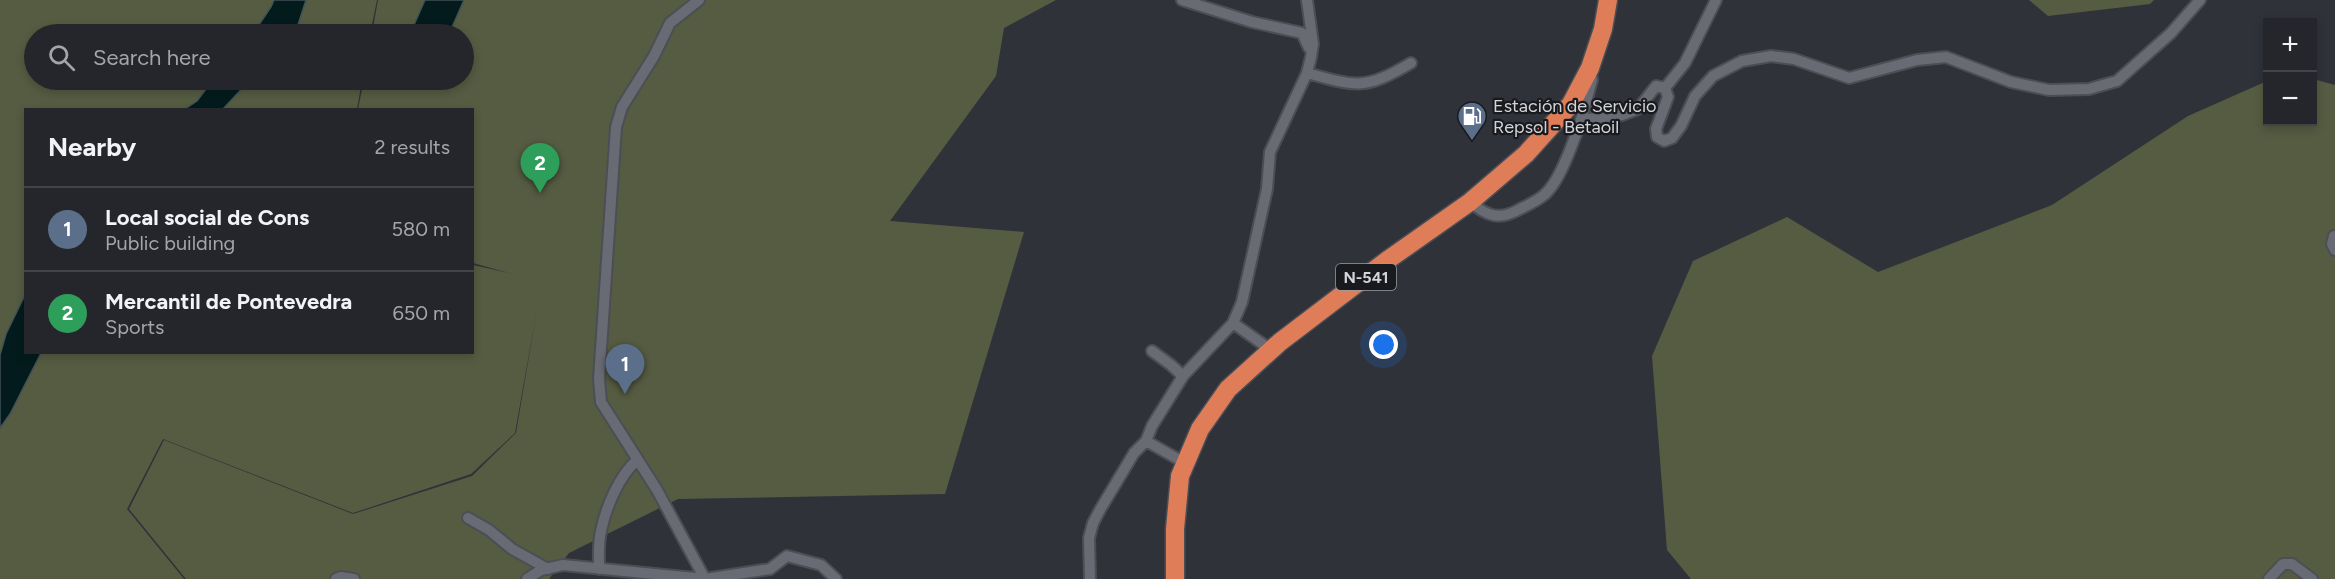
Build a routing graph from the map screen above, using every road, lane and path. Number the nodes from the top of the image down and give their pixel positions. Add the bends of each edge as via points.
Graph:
1 (699, 0) edge
2 (1182, 0) edge
3 (1307, 0) edge
4 (1608, 0) edge
5 (1716, 0) edge
6 (2200, 0) edge
7 (1311, 57) junction
8 (1411, 63) dead end
9 (1590, 68) junction
10 (1307, 74) junction
11 (1665, 88) junction
12 (1581, 120) junction
13 (1470, 202) junction
14 (2334, 236) edge
15 (2335, 250) edge
16 (1233, 323) junction
17 (1271, 350) junction
18 (1152, 351) dead end
19 (1183, 376) junction
20 (1146, 441) junction
21 (638, 460) junction
22 (1185, 464) junction
23 (468, 518) dead end
24 (548, 568) junction
25 (599, 569) junction
26 (336, 579) edge
27 (354, 579) edge
28 (527, 579) edge
29 (705, 579) edge
30 (836, 579) edge
31 (1090, 579) edge
32 (1175, 579) edge
33 (2269, 579) edge
34 (2312, 579) edge

1 - 21 street via 670,23 622,107 616,127 599,379 601,402
2 - 7 street via 1302,33
3 - 7 street
4 - 9 highway, N-541
5 - 11 street via 1685,63
6 - 11 street via 2171,33 2117,81 2089,89 2049,90 2011,82 1946,57 1917,60 1849,78 1794,59 1771,56 1742,61 1713,75 1695,96 1681,126 1672,138 1664,141 1657,137 1656,129 1668,97
7 - 10 street
8 - 10 street via 1364,85
9 - 12 street via 1592,80
9 - 13 highway, N-541 via 1571,104 1526,154
10 - 16 street via 1270,152 1267,189 1248,278
11 - 12 street via 1656,87 1638,109
12 - 13 street via 1566,161 1546,194 1514,212 1495,217
13 - 17 highway, N-541
14 - 15 street
16 - 17 street
16 - 19 street
17 - 22 highway, N-541 via 1228,389 1200,429
18 - 19 street
19 - 20 street
20 - 22 street
20 - 31 street via 1134,453 1093,523 1089,538
21 - 25 street via 618,484 601,531
21 - 29 street
22 - 32 highway, N-541 via 1180,476 1175,529
23 - 24 street
24 - 25 street via 563,565
24 - 28 street
25 - 29 street
26 - 27 street
29 - 30 street via 770,569 787,556 821,565
33 - 34 street via 2283,564 2292,564

